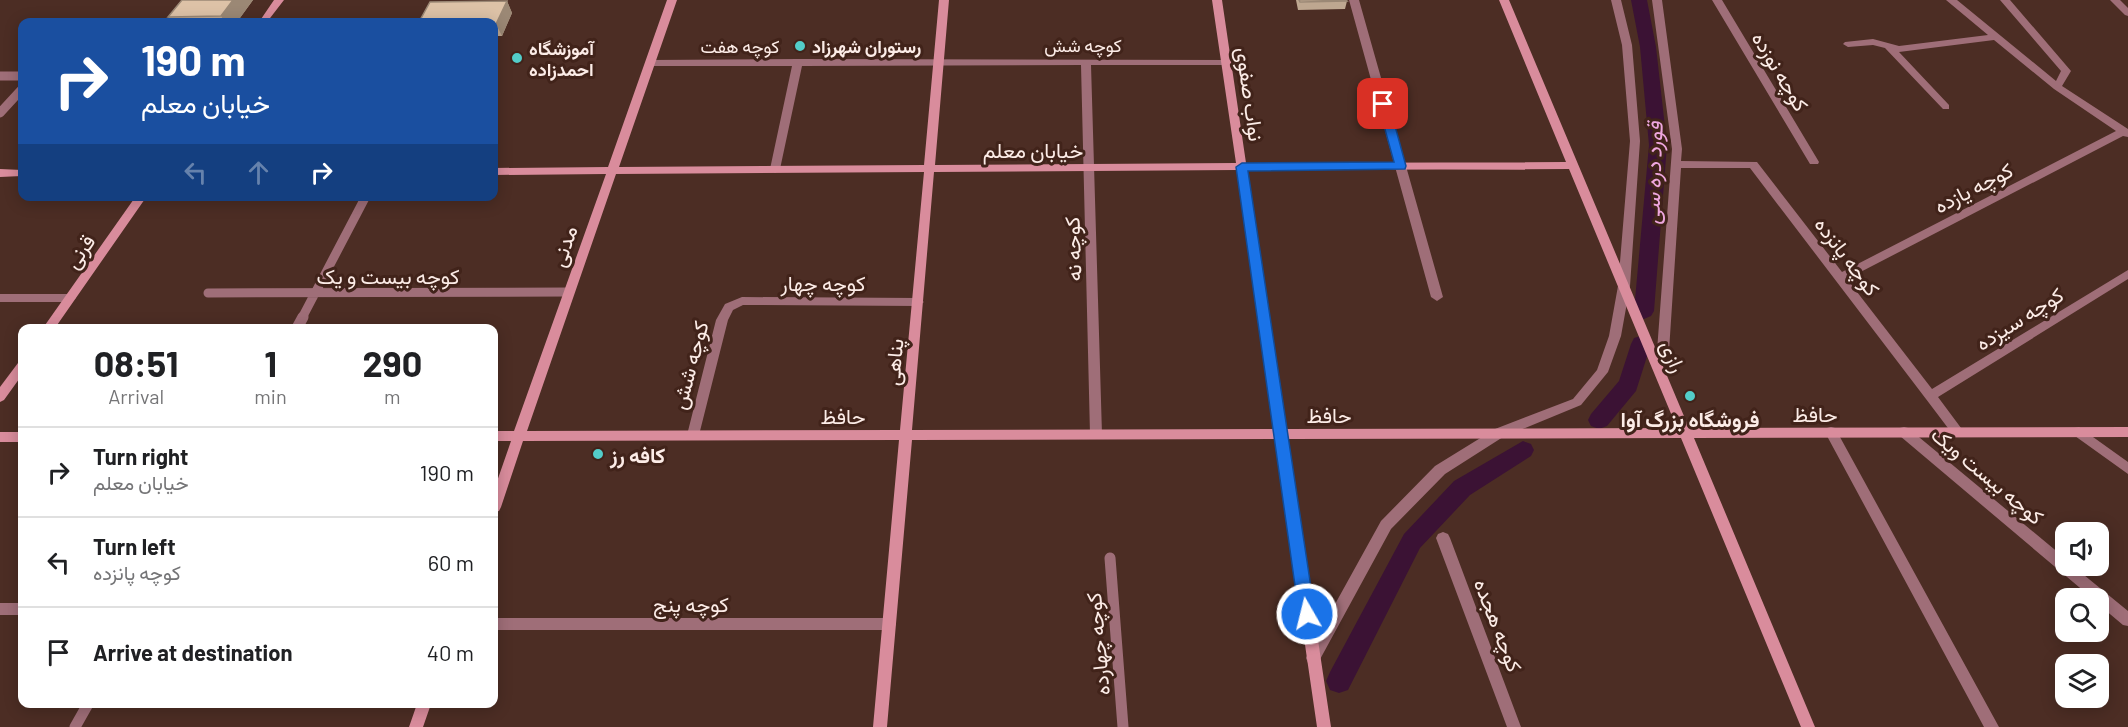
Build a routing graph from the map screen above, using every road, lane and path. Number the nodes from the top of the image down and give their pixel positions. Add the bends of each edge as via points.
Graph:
1 (279, 0) edge
2 (672, 0) edge
3 (944, 0) edge
4 (1217, 0) edge
5 (1354, 0) edge
6 (1504, 0) edge
7 (1616, 0) edge
8 (1657, 0) edge
9 (1717, 0) edge
10 (1951, 0) edge
11 (2005, 0) edge
12 (2115, 0) edge
13 (2128, 13) edge
14 (266, 18) edge
15 (1993, 37) junction
16 (1848, 44) dead end
17 (1890, 48) junction
18 (798, 62) junction
19 (1226, 62) junction
20 (650, 63) junction
21 (939, 63) junction
22 (1086, 63) junction
23 (0, 76) edge
24 (18, 76) edge
25 (2056, 87) junction
26 (18, 93) edge
27 (1946, 106) dead end
28 (0, 113) edge
29 (2126, 132) edge
30 (1814, 162) dead end
31 (1574, 165) junction
32 (1676, 165) junction
33 (1401, 166) junction
34 (1242, 167) junction
35 (1089, 168) junction
36 (775, 169) junction
37 (929, 169) junction
38 (612, 170) junction
39 (498, 171) edge
40 (0, 173) edge
41 (18, 173) edge
42 (138, 201) edge
43 (363, 201) edge
44 (2128, 274) edge
45 (1840, 278) junction
46 (1624, 286) junction
47 (569, 292) junction
48 (208, 293) dead end
49 (315, 293) junction
50 (1437, 297) dead end
51 (0, 298) edge
52 (70, 298) junction
53 (918, 302) junction
54 (729, 307) joint
55 (52, 324) edge
56 (299, 324) edge
57 (1663, 351) dead end
58 (18, 372) edge
59 (1930, 396) junction
60 (0, 398) edge
61 (1831, 432) junction
62 (1904, 432) junction
63 (1958, 432) junction
64 (2079, 432) junction
65 (2128, 432) edge
66 (1499, 433) junction
67 (1686, 433) junction
68 (1096, 434) junction
69 (1281, 434) junction
70 (693, 435) junction
71 (906, 435) junction
72 (498, 436) edge
73 (519, 436) junction
74 (0, 437) edge
75 (18, 437) edge
76 (2128, 470) edge
77 (498, 496) edge
78 (1443, 538) dead end
79 (1110, 558) dead end
80 (0, 609) edge
81 (18, 609) edge
82 (2128, 620) edge
83 (498, 624) edge
84 (889, 624) junction
85 (1313, 658) junction
86 (86, 708) edge
87 (423, 708) edge
88 (75, 727) edge
89 (416, 727) edge
90 (880, 727) edge
91 (1123, 727) edge
92 (1324, 727) edge
93 (1514, 727) edge
94 (1808, 727) edge
95 (1992, 727) edge

1 - 14 street
2 - 20 street, مدنی
3 - 21 street, پناهی
4 - 19 street, نواب صفوی
5 - 33 street
6 - 31 street, رازی
7 - 46 street via 1627,45 1635,141
8 - 32 street via 1676,138
9 - 30 street, کوچه نوزده
10 - 15 street
11 - 25 street via 2066,71
12 - 13 street
15 - 17 street
15 - 25 street
16 - 17 street via 1873,42
17 - 27 street
18 - 20 street, کوچه هفت
18 - 21 street, کوچه هفت
18 - 36 street
19 - 22 street, کوچه شش
19 - 34 street, نواب صفوی
20 - 38 street, مدنی
21 - 22 street, کوچه شش
21 - 37 street, پناهی
22 - 35 street, کوچه نه
23 - 24 lane
25 - 29 street
26 - 28 lane
29 - 45 street, کوچه یازده
31 - 33 street, خیابان معلم
31 - 46 street, رازی
32 - 45 street, کوچه پانزده via 1753,165
32 - 57 street
33 - 34 street, خیابان معلم
33 - 50 street
34 - 35 street, خیابان معلم
34 - 69 street, نواب صفوی
35 - 37 street, خیابان معلم
35 - 68 street, کوچه نه
36 - 37 street, خیابان معلم
36 - 38 street, خیابان معلم
37 - 53 street, پناهی
38 - 39 street, خیابان معلم
38 - 47 street, مدنی
40 - 41 street
42 - 52 street, قرنی
43 - 49 lane
44 - 59 street, کوچه سیزده
45 - 59 street, کوچه پانزده
46 - 66 street via 1615,336 1602,372 1577,402
46 - 67 street, رازی
47 - 49 lane, کوچه بیست و یک
47 - 73 street, مدنی
48 - 49 lane, کوچه بیست و یک
49 - 56 lane
51 - 52 street
52 - 55 street, قرنی
53 - 54 street, کوچه چهار via 742,301
53 - 71 street, پناهی
54 - 70 street, کوچه شش via 722,320
58 - 60 street
59 - 63 street, کوچه پانزده
61 - 62 street, حافظ
61 - 67 street, حافظ
61 - 95 street
62 - 63 street, حافظ
62 - 82 street, کوچه بیست ویک
63 - 64 street, حافظ
64 - 65 street, حافظ
64 - 76 street
66 - 67 street, حافظ
66 - 69 street, حافظ
66 - 85 street via 1440,470 1386,525
67 - 94 street, رازی
68 - 69 street, حافظ
68 - 71 street, حافظ
69 - 85 street, نواب صفوی
70 - 71 street, حافظ
70 - 73 street, حافظ
71 - 84 street, پناهی
72 - 73 street, حافظ
73 - 77 street, مدنی
74 - 75 street
78 - 93 street, کوچه هجده
79 - 91 lane, کوچه چهارده
80 - 81 street
83 - 84 street, کوچه پنج
84 - 90 street, پناهی
85 - 92 street, نواب صفوی
86 - 88 lane
87 - 89 street

